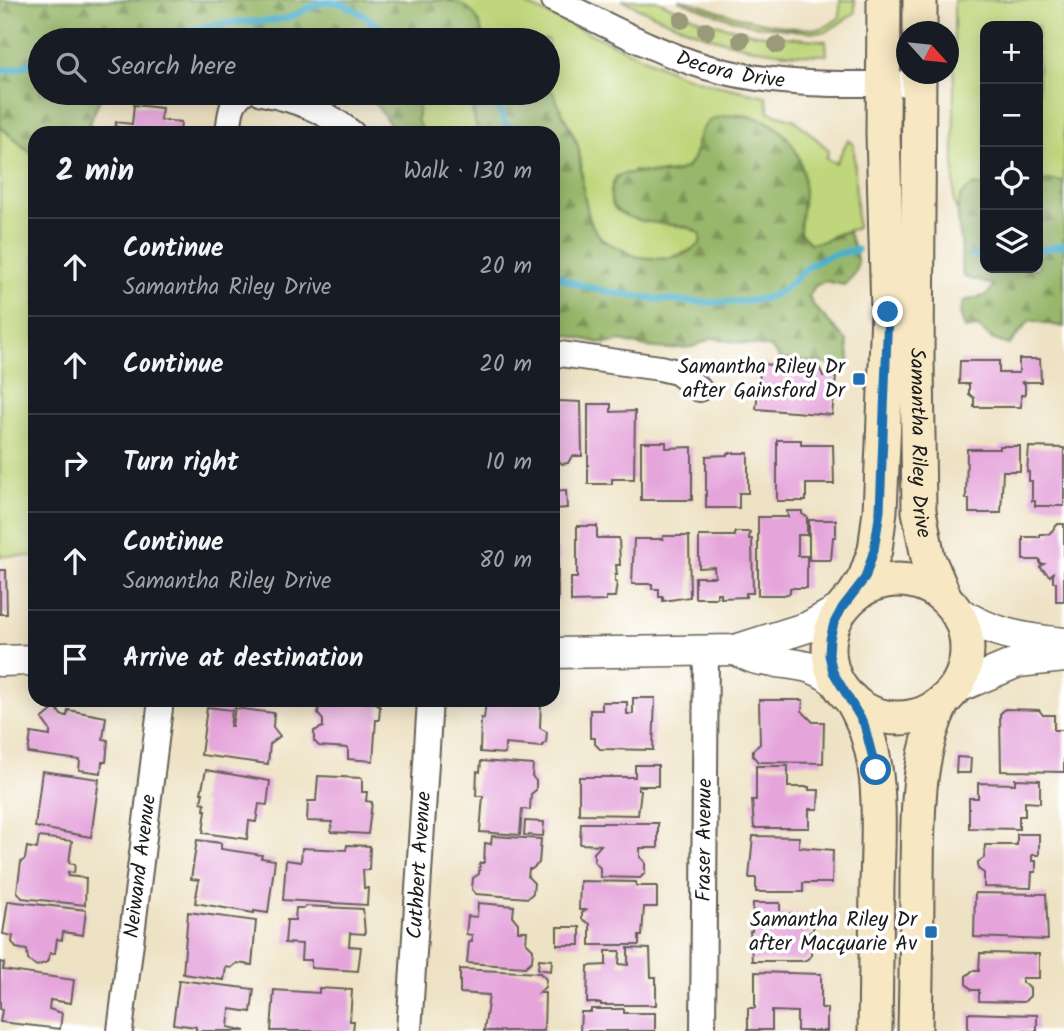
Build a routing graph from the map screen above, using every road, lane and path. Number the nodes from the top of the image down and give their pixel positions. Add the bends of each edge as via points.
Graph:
1 (554, 0) edge
2 (884, 0) edge
3 (920, 0) edge
4 (919, 21) edge
5 (896, 82) edge
6 (883, 84) junction
7 (919, 84) edge
8 (309, 105) edge
9 (343, 126) edge
10 (560, 354) edge
11 (699, 389) dead end
12 (848, 602) junction
13 (951, 604) junction
14 (1064, 643) edge
15 (720, 650) junction
16 (560, 653) edge
17 (1064, 657) edge
18 (28, 660) edge
19 (0, 661) edge
20 (846, 693) junction
21 (948, 695) junction
22 (160, 707) edge
23 (430, 707) edge
24 (120, 1031) edge
25 (409, 1031) edge
26 (703, 1031) edge
27 (875, 1031) edge
28 (915, 1031) edge

1 - 6 street, Decora Drive via 657,49 720,71 789,83
2 - 6 main road, Samantha Riley Drive
3 - 4 main road
5 - 6 street, Decora Drive
6 - 12 main road, Samantha Riley Drive via 888,312 880,511 870,564
7 - 13 main road, Samantha Riley Drive via 919,511 928,558
8 - 9 street
10 - 11 street via 677,372
12 - 13 main road via 875,583 900,579 932,588
12 - 15 street via 808,626
12 - 20 main road via 834,623 829,655
13 - 14 street via 976,623 999,632
13 - 21 main road via 963,625 967,659
15 - 16 street
15 - 20 street via 814,668
15 - 26 street, Fraser Avenue
17 - 21 street via 1018,662
18 - 19 street
20 - 21 main road via 864,709 896,718 921,714
20 - 27 main road via 864,724 876,770
21 - 28 main road via 929,733 921,770
22 - 24 street, Neiwand Avenue
23 - 25 street, Cuthbert Avenue

